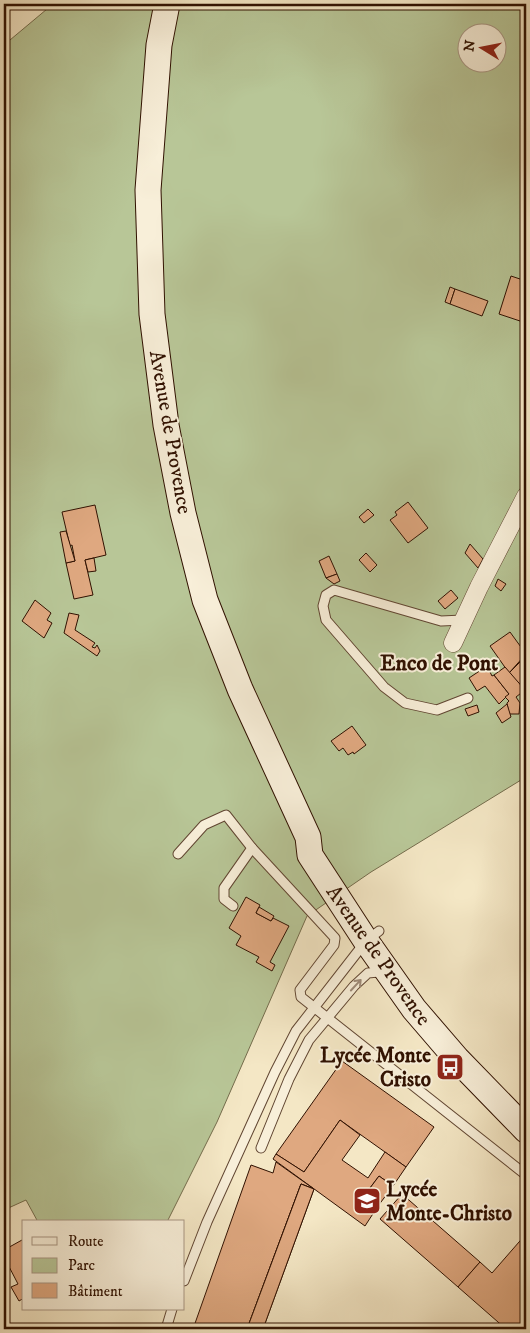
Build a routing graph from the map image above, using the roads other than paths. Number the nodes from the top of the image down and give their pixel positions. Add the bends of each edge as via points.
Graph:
1 (167, 4) edge
2 (526, 496) edge
3 (463, 620) junction
4 (452, 643) dead end
5 (468, 698) dead end
6 (252, 848) junction
7 (178, 854) dead end
8 (233, 906) dead end
9 (372, 936) junction
10 (393, 980) junction
11 (314, 1007) junction
12 (327, 1018) junction
13 (526, 1108) edge
14 (526, 1130) edge
15 (261, 1148) dead end
16 (526, 1175) edge
17 (185, 1278) edge
18 (172, 1310) edge
19 (166, 1329) edge

1 - 9 main road, Avenue de Provence via 159,45 148,190 152,314 166,425 184,513 205,600 240,689 308,837 310,855
2 - 3 street
3 - 4 street
3 - 5 lane via 442,621 334,590 326,595 324,606 326,620 384,687 405,703 437,710
6 - 7 lane via 226,815 204,825
6 - 8 lane via 224,888 224,899
6 - 11 lane via 335,938 334,945 300,990 300,997
9 - 10 main road, Avenue de Provence
9 - 11 lane
9 - 13 main road, Avenue de Provence
12 -> 10 lane via 368,973 379,972
10 - 14 main road, Avenue de Provence via 457,1059
11 - 12 lane
11 - 17 lane via 296,1031 275,1072
12 - 15 lane via 309,1040
12 - 16 lane
18 - 19 lane

